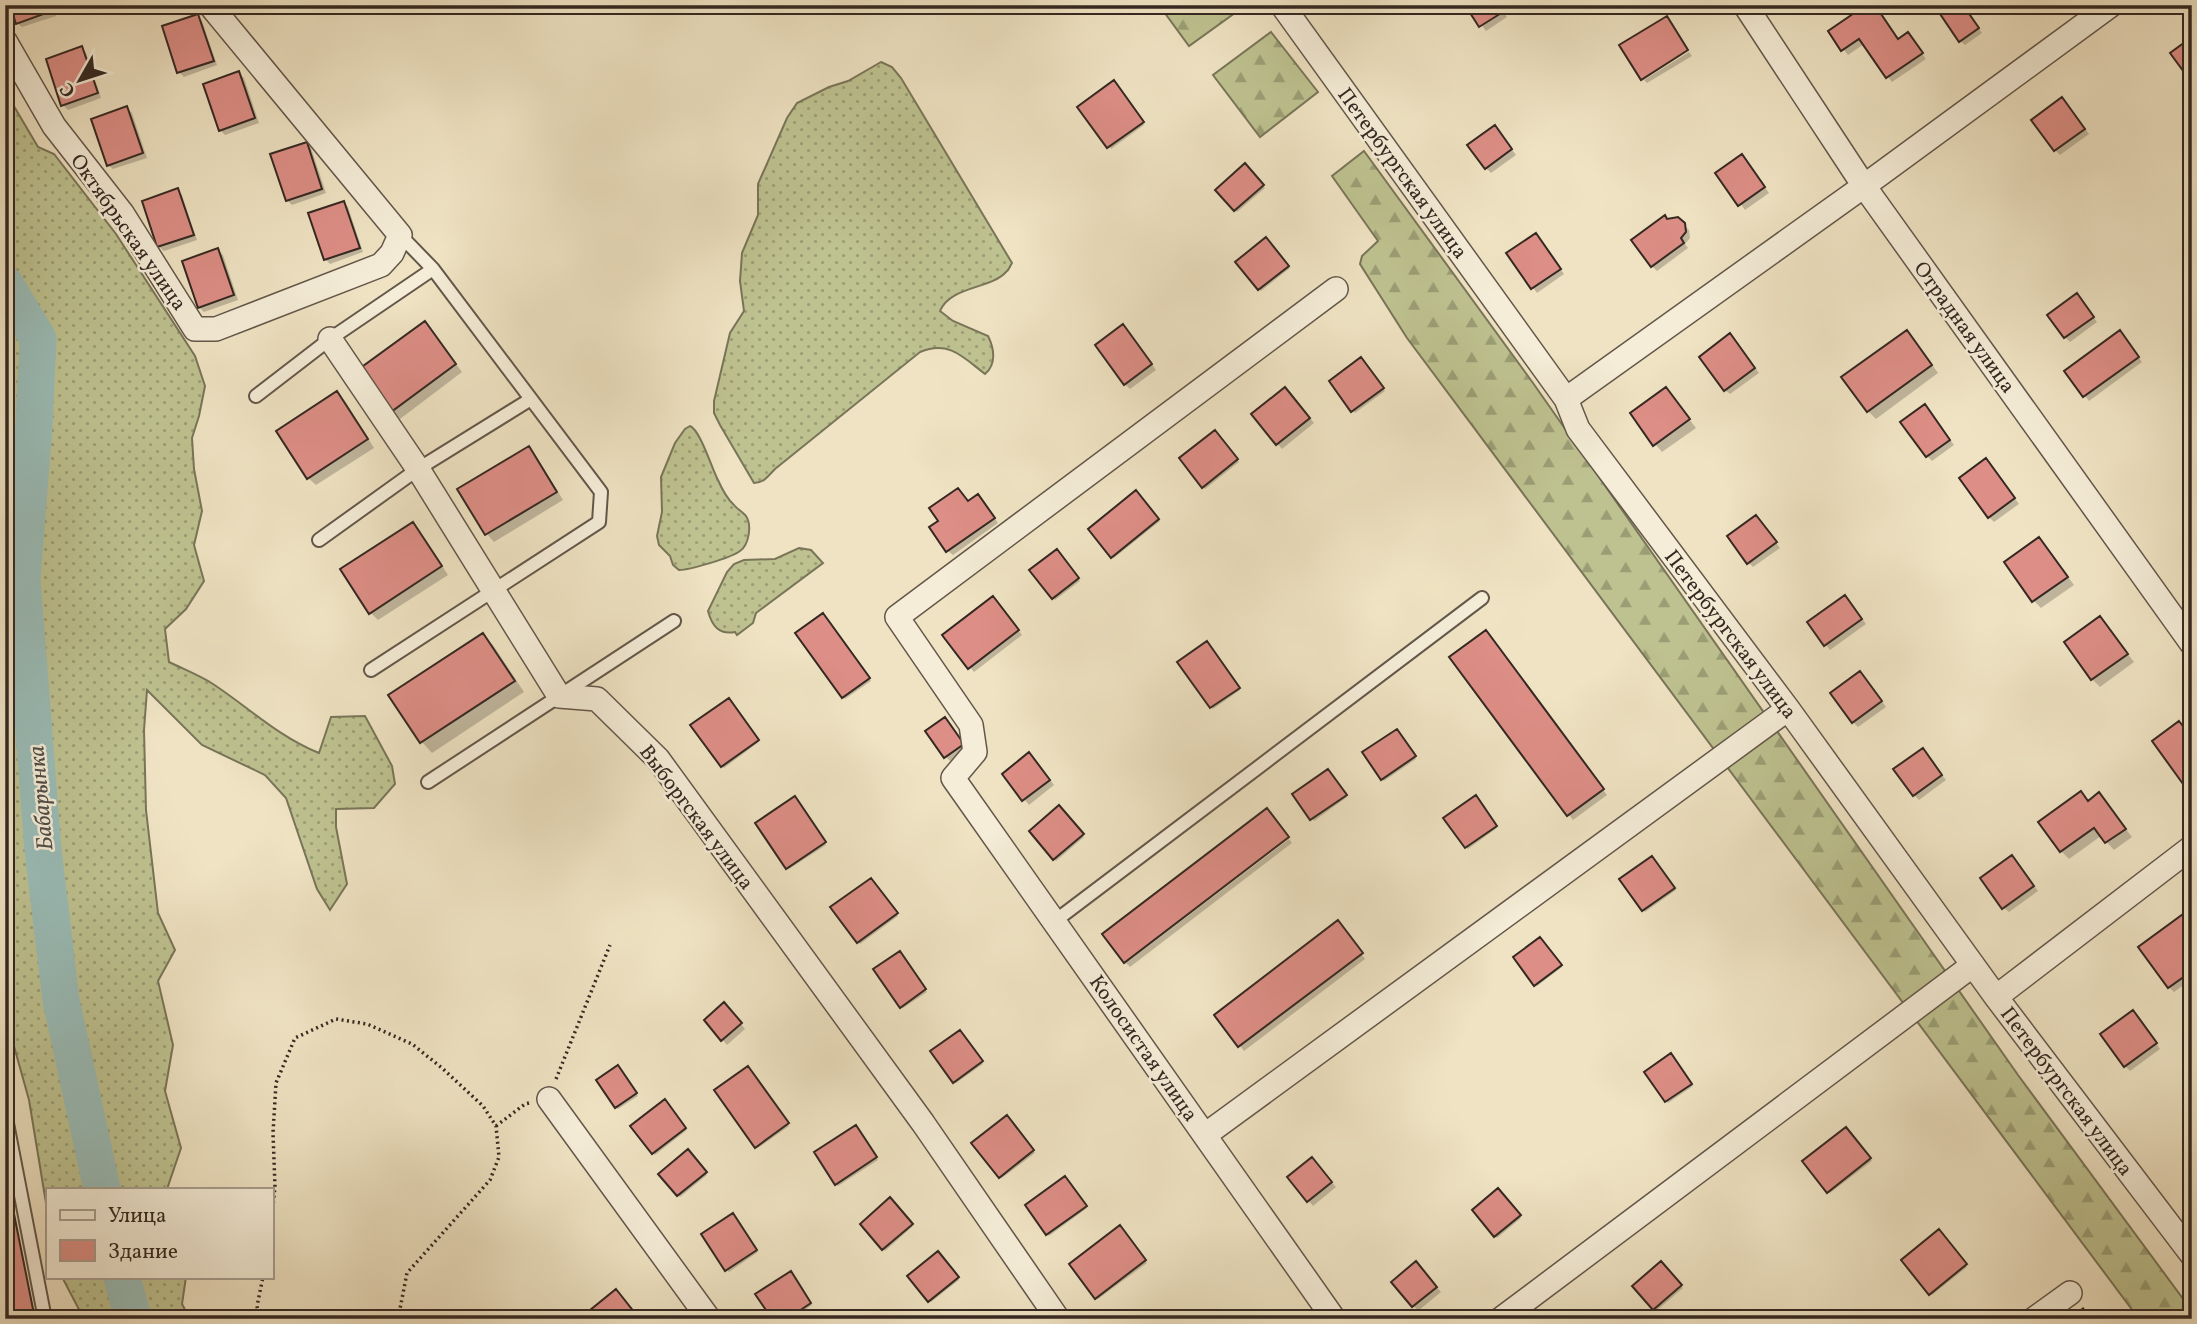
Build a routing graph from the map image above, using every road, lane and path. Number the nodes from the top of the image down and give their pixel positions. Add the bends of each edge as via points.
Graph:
1 (210, 5) edge
2 (1282, 5) edge
3 (1745, 5) edge
4 (2111, 5) edge
5 (5, 41) edge
6 (1864, 186) junction
7 (400, 235) junction
8 (433, 269) junction
9 (1336, 289) dead end
10 (330, 339) junction
11 (256, 396) dead end
12 (531, 399) junction
13 (1566, 399) junction
14 (418, 469) junction
15 (319, 540) dead end
16 (494, 590) junction
17 (1482, 598) dead end
18 (674, 621) dead end
19 (2192, 644) edge
20 (371, 670) dead end
21 (559, 695) junction
22 (1788, 709) junction
23 (428, 782) dead end
24 (2192, 848) edge
25 (1055, 921) junction
26 (610, 946) dead end
27 (1973, 965) junction
28 (1996, 997) junction
29 (549, 1099) junction
30 (5, 1113) edge
31 (496, 1125) junction
32 (1205, 1135) junction
33 (273, 1206) edge
34 (2192, 1255) edge
35 (263, 1278) edge
36 (2070, 1293) dead end
37 (46, 1319) edge
38 (260, 1319) edge
39 (398, 1319) edge
40 (709, 1319) edge
41 (1058, 1319) edge
42 (1334, 1319) edge
43 (1501, 1319) edge
44 (2034, 1319) edge

1 - 7 street
2 - 13 street, Петербургская улица
3 - 6 street, Отрадная улица
4 - 6 street
5 - 7 street, Октябрьская улица via 54,126 122,213 195,329 216,329 381,265
6 - 13 street
6 - 19 street, Отрадная улица
7 - 8 lane
8 - 10 lane
8 - 12 lane
9 - 25 street, Колосистая улица via 897,617 971,725 975,752 953,778
10 - 11 lane
10 - 14 street
12 - 14 lane
12 - 16 lane via 601,492 599,522
13 - 22 street, Петербургская улица via 1577,429
14 - 15 lane
14 - 16 street
16 - 20 lane
16 - 21 street
17 - 25 lane
18 - 21 lane
21 - 23 lane
21 - 41 street, Выборгская улица via 597,699 657,758 923,1123
22 - 27 street, Петербургская улица
22 - 32 street
24 - 28 street
25 - 32 street, Колосистая улица
26 - 29 path
27 - 28 street, Петербургская улица
27 - 43 street
28 - 34 street, Петербургская улица
29 - 31 path via 525,1104
29 - 40 street
30 - 37 lane
31 - 33 path via 483,1106 412,1044 367,1024 336,1019 295,1038 276,1083
31 - 39 path via 499,1157 489,1180 407,1273
32 - 42 street, Колосистая улица
35 - 38 path via 257,1306
36 - 44 street

